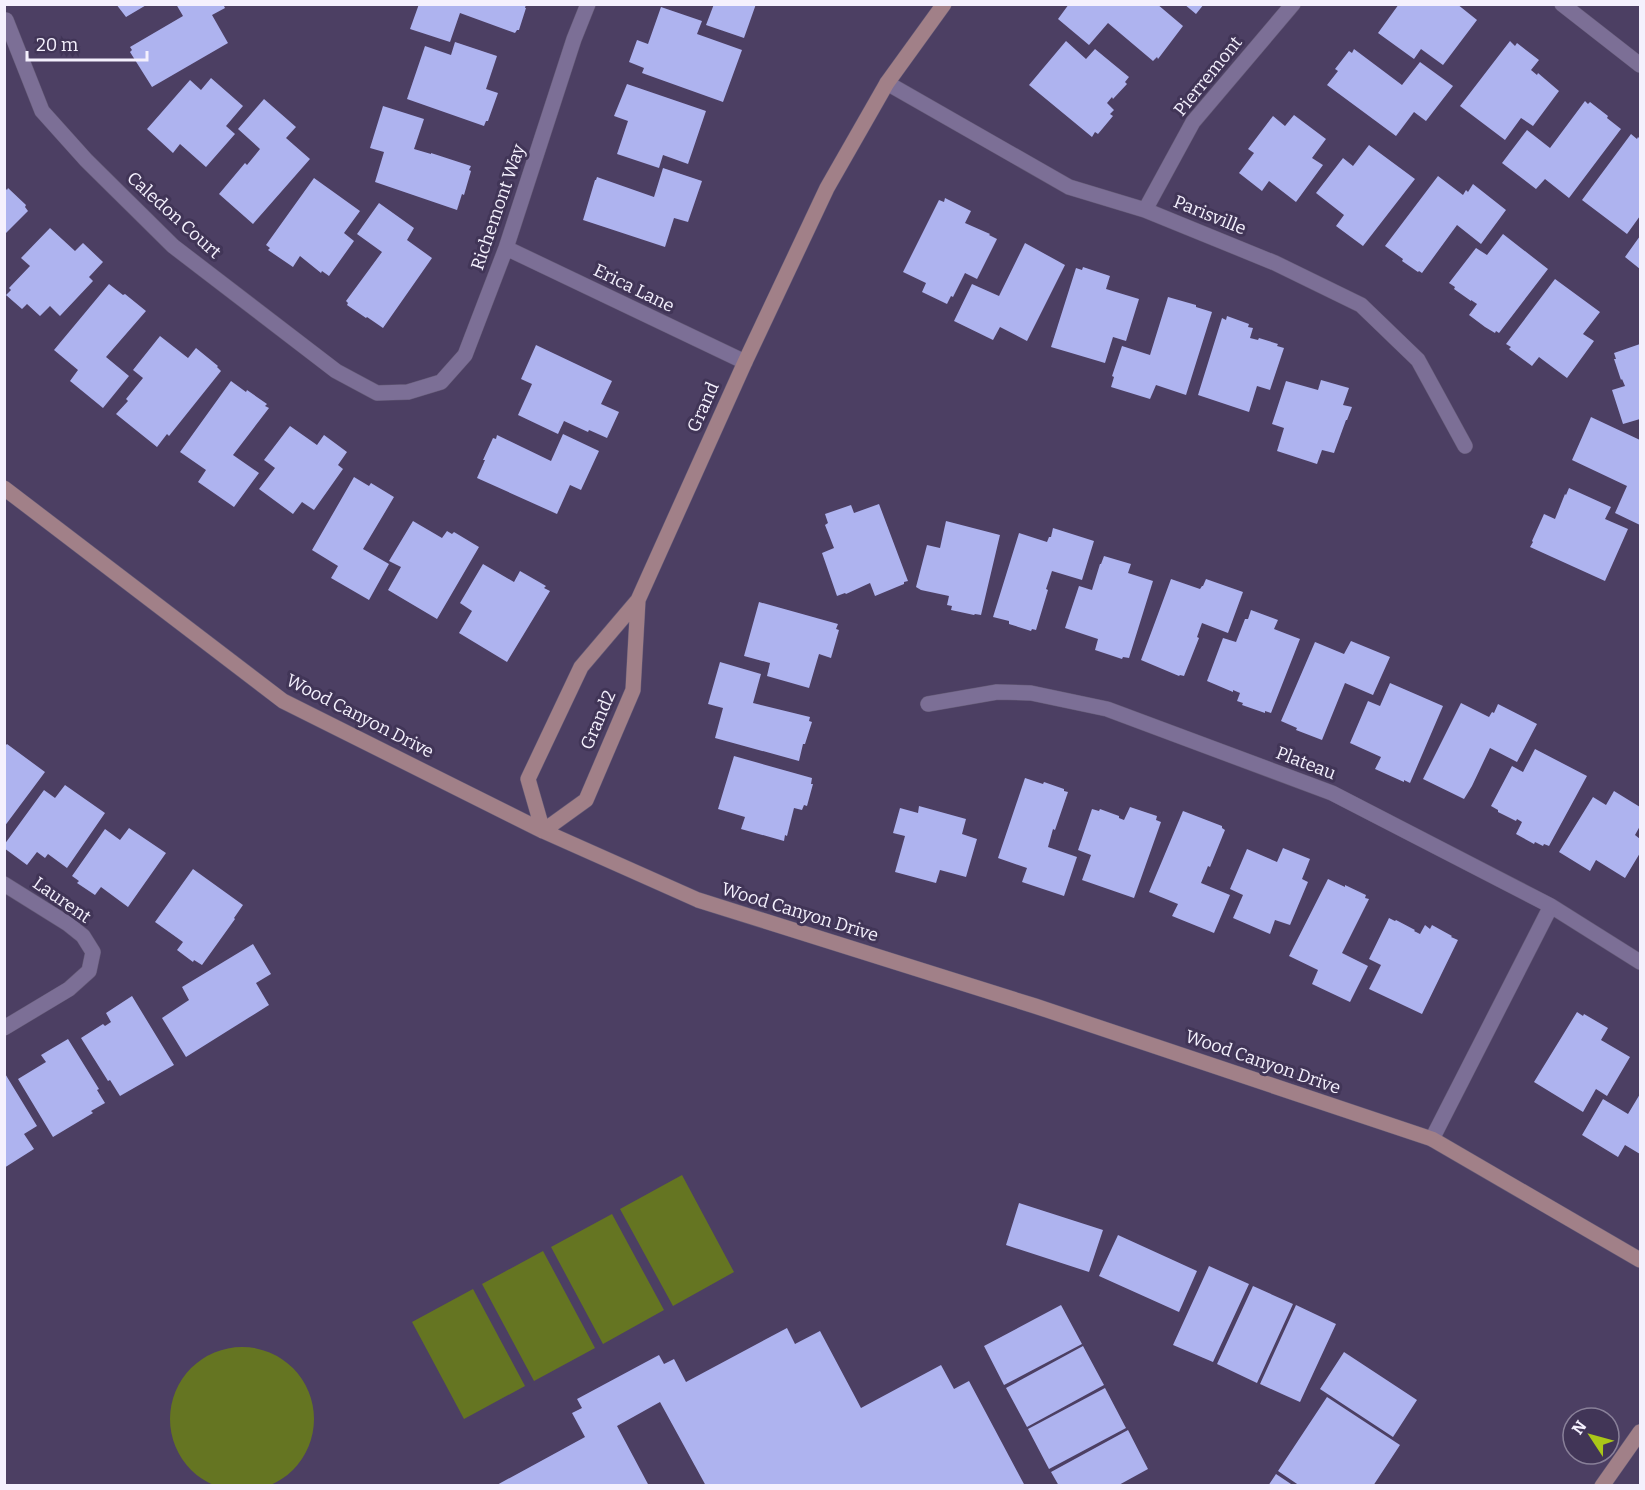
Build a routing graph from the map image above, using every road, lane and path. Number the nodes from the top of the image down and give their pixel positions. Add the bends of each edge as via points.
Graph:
1 (588, 4) edge
2 (944, 4) edge
3 (1293, 4) edge
4 (1562, 4) edge
5 (6, 20) edge
6 (1641, 65) edge
7 (887, 83) junction
8 (1145, 210) junction
9 (506, 248) junction
10 (745, 362) junction
11 (408, 392) joint
12 (1465, 446) dead end
13 (4, 489) edge
14 (639, 600) junction
15 (928, 704) dead end
16 (543, 831) junction
17 (4, 884) edge
18 (1551, 906) junction
19 (1641, 962) edge
20 (4, 1028) edge
21 (1432, 1139) junction
22 (1641, 1260) edge
23 (1641, 1432) edge
24 (1602, 1485) edge

1 - 9 street, Richemont Way
2 - 7 street, Grand
3 - 8 street, Pierremont via 1192,122
4 - 6 street
5 - 11 street, Caledon Court via 42,111 173,246 336,371 377,393
7 - 8 street, Parisville via 1069,187
7 - 10 street, Grand via 827,188
8 - 12 street, Parisville via 1275,263 1360,305 1418,360
9 - 10 street, Erica Lane
9 - 11 street, Richemont Way via 465,355 441,382
10 - 14 street, Grand
13 - 16 street, Wood Canyon Drive via 283,701
14 - 16 street, Grand2 via 633,690 586,800
14 - 16 street, Grand via 581,667 528,779
15 - 18 street, Plateau via 997,692 1031,693 1107,709 1332,793
16 - 21 street, Wood Canyon Drive via 698,900 1035,1006
17 - 20 street, Laurent via 83,936 93,952 89,971 69,989
18 - 19 street, Plateau
18 - 21 street
21 - 22 street, Wood Canyon Drive
23 - 24 street

